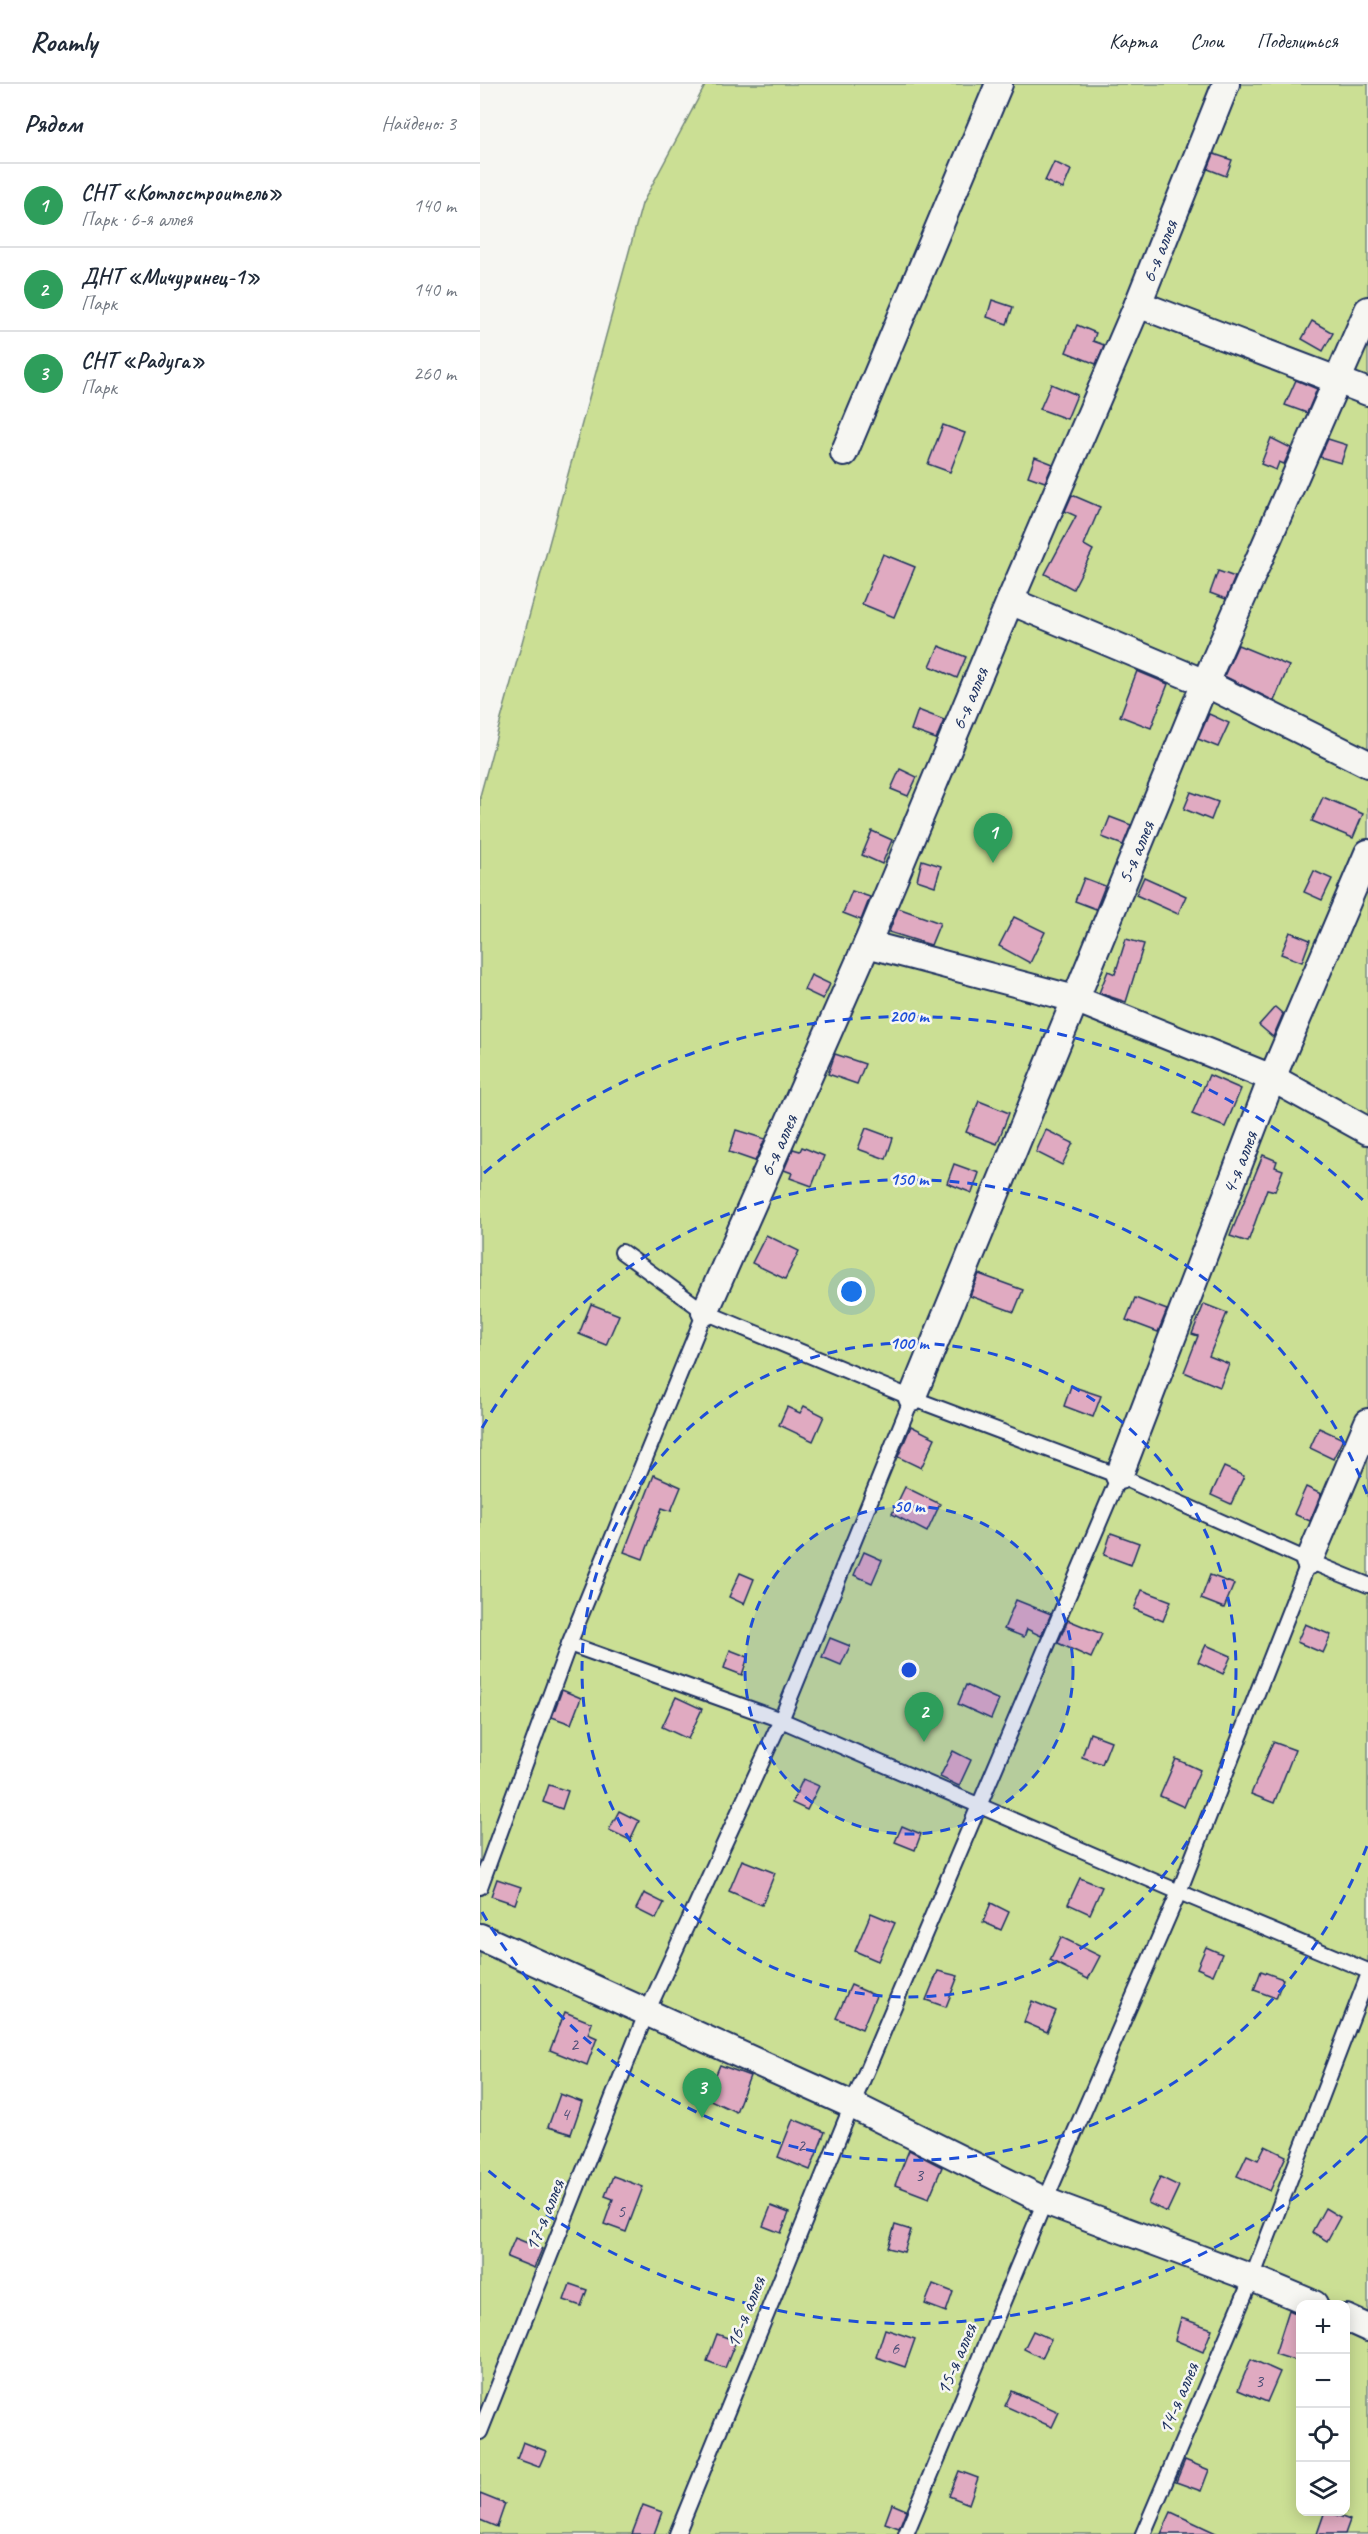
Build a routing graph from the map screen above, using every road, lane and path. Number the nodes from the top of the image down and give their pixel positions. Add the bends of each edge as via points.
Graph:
1 (999, 84) edge
2 (1226, 84) edge
3 (1138, 304) junction
4 (1368, 310) edge
5 (1339, 380) junction
6 (1368, 392) edge
7 (844, 453) dead end
8 (1010, 601) junction
9 (1205, 683) junction
10 (1368, 764) edge
11 (1368, 853) edge
12 (867, 944) junction
13 (1075, 999) junction
14 (1272, 1078) junction
15 (1368, 1131) edge
16 (622, 1252) dead end
17 (705, 1312) junction
18 (912, 1398) junction
19 (1368, 1422) edge
20 (1119, 1476) junction
21 (1309, 1561) junction
22 (1368, 1585) edge
23 (568, 1644) junction
24 (782, 1720) junction
25 (981, 1805) junction
26 (480, 1887) edge
27 (1179, 1892) junction
28 (480, 1937) edge
29 (1368, 1971) edge
30 (1368, 1976) edge
31 (646, 2014) junction
32 (852, 2105) junction
33 (1046, 2201) junction
34 (1252, 2278) junction
35 (1304, 2300) edge
36 (1350, 2320) edge
37 (1368, 2328) edge
38 (480, 2432) edge
39 (677, 2534) edge
40 (906, 2534) edge
41 (1143, 2534) edge

1 - 7 street
2 - 3 street, 6-я аллея
3 - 5 street
3 - 8 street, 6-я аллея
4 - 5 street, 5-я аллея
5 - 6 street
5 - 9 street, 5-я аллея
8 - 9 street
8 - 12 street, 6-я аллея
9 - 10 street
9 - 13 street, 5-я аллея
11 - 14 street, 4-я аллея
12 - 13 street
12 - 17 street, 6-я аллея
13 - 14 street
13 - 18 street, 5-я аллея
14 - 15 street
14 - 20 street, 4-я аллея
16 - 17 lane
17 - 18 lane
17 - 23 lane
18 - 20 lane
18 - 24 lane, 17-я аллея
19 - 21 street
20 - 21 lane
20 - 25 lane, 16-я аллея
21 - 22 lane
21 - 27 lane, 15-я аллея
23 - 24 lane
23 - 26 lane
24 - 25 lane
24 - 31 lane, 17-я аллея
25 - 27 lane
25 - 32 lane, 16-я аллея
27 - 29 lane
27 - 33 lane, 15-я аллея
28 - 31 street
30 - 34 lane, 14-я аллея
31 - 32 street
31 - 38 lane, 17-я аллея
32 - 33 street
32 - 39 lane, 16-я аллея
33 - 34 street
33 - 40 lane, 15-я аллея
34 - 35 street
34 - 41 lane, 14-я аллея
36 - 37 street

